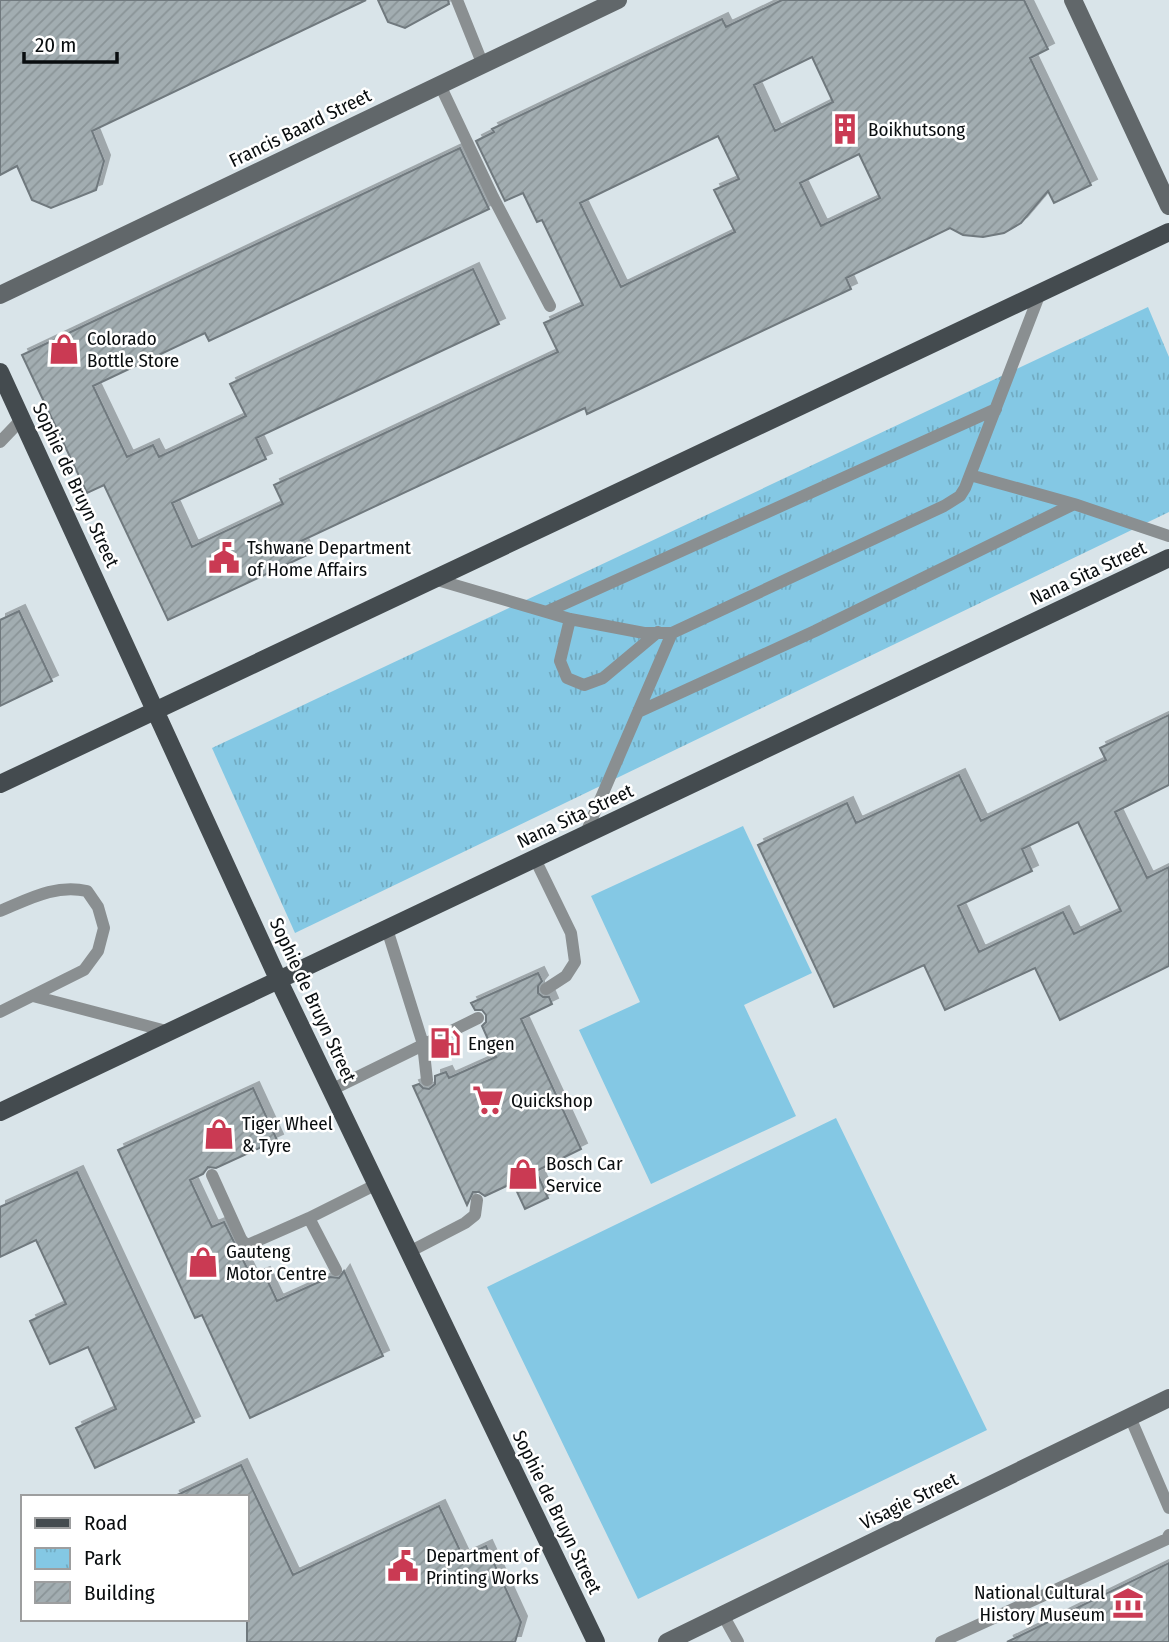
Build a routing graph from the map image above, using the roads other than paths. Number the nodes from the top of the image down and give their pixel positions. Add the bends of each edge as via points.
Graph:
1 (457, 0) edge
2 (618, 0) edge
3 (1073, 0) edge
4 (483, 65) junction
5 (440, 85) junction
6 (1169, 206) edge
7 (1169, 232) edge
8 (1040, 293) junction
9 (0, 295) edge
10 (550, 306) dead end
11 (0, 372) edge
12 (996, 408) junction
13 (22, 419) junction
14 (0, 442) edge
15 (970, 475) junction
16 (1074, 504) junction
17 (1169, 536) edge
18 (1169, 558) edge
19 (434, 579) junction
20 (546, 612) junction
21 (570, 619) junction
22 (658, 632) junction
23 (671, 633) junction
24 (157, 710) junction
25 (638, 712) junction
26 (0, 784) edge
27 (585, 835) junction
28 (535, 859) junction
29 (0, 911) edge
30 (387, 929) junction
31 (279, 981) junction
32 (546, 989) dead end
33 (33, 996) junction
34 (0, 1012) edge
35 (478, 1018) dead end
36 (170, 1032) junction
37 (423, 1044) junction
38 (427, 1080) dead end
39 (331, 1090) junction
40 (0, 1112) edge
41 (212, 1175) dead end
42 (377, 1184) junction
43 (477, 1200) dead end
44 (309, 1218) junction
45 (409, 1252) junction
46 (335, 1270) dead end
47 (1169, 1398) edge
48 (1130, 1418) junction
49 (1169, 1508) edge
50 (1169, 1535) edge
51 (723, 1615) junction
52 (596, 1642) edge
53 (667, 1642) edge
54 (738, 1642) edge
55 (941, 1642) edge

1 - 4 lane
2 - 4 street, Francis Baard Street
3 - 6 street
4 - 5 street, Francis Baard Street
5 - 9 street, Francis Baard Street
5 - 10 lane
7 - 8 main road
8 - 12 lane
8 - 19 main road
11 - 13 main road, Sophie de Bruyn Street
12 - 15 lane
12 - 20 lane
13 - 14 lane
13 - 24 main road, Sophie de Bruyn Street
15 - 16 lane
15 - 23 lane via 960,496 944,506
16 - 17 lane
16 - 25 lane
18 - 27 main road, Nana Sita Street
19 - 20 lane
19 - 24 main road
20 - 21 lane
21 - 22 lane
21 - 22 lane via 560,662 567,678 584,685 603,678
22 - 23 lane
23 - 25 lane
24 - 26 main road
24 - 31 main road, Sophie de Bruyn Street
25 - 27 lane
27 - 28 main road, Nana Sita Street
28 - 30 main road, Nana Sita Street
28 - 32 lane via 571,933 575,962
29 - 33 lane via 70,888 87,891 98,907 104,928 98,951 84,970
30 - 31 main road, Nana Sita Street
30 - 37 lane
31 - 36 main road, Nana Sita Street
31 - 39 main road, Sophie de Bruyn Street
33 - 34 lane
33 - 36 lane
35 - 37 lane
36 - 40 main road, Nana Sita Street
37 - 38 lane
37 - 39 lane
39 - 42 main road, Sophie de Bruyn Street
41 - 44 lane via 245,1244
42 - 44 lane
42 - 45 main road, Sophie de Bruyn Street
43 - 45 lane via 475,1215 465,1223
44 - 46 lane
45 - 52 main road, Sophie de Bruyn Street
47 - 48 street, Visagie Street
48 - 49 lane
48 - 51 street, Visagie Street
50 - 55 lane
51 - 53 street, Visagie Street
51 - 54 lane

